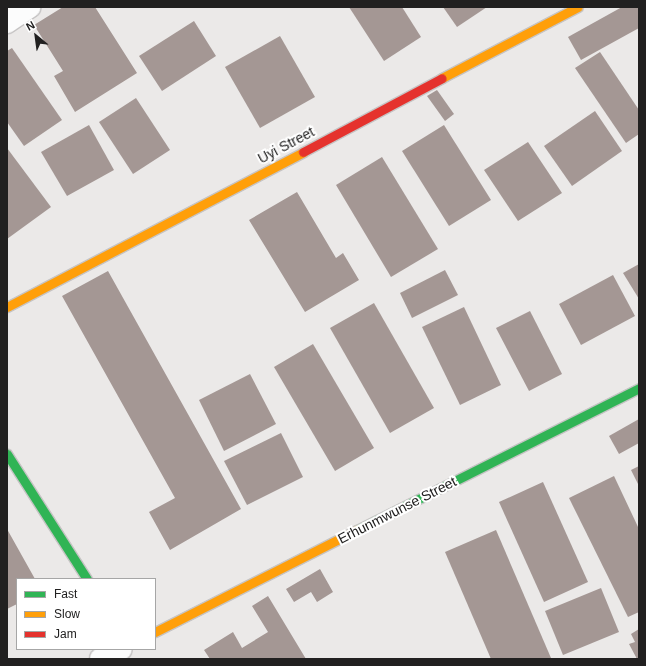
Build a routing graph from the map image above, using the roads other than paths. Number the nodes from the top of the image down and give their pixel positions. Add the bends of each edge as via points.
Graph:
1 (29, 7) edge
2 (578, 7) edge
3 (7, 22) edge
4 (7, 307) edge
5 (639, 388) edge
6 (7, 454) edge
7 (86, 578) edge
8 (156, 631) edge
9 (119, 650) edge
10 (101, 659) edge

1 - 3 street
2 - 4 street, Uyi Street
5 - 8 street, Erhunmwunse Street
6 - 7 street
9 - 10 street

